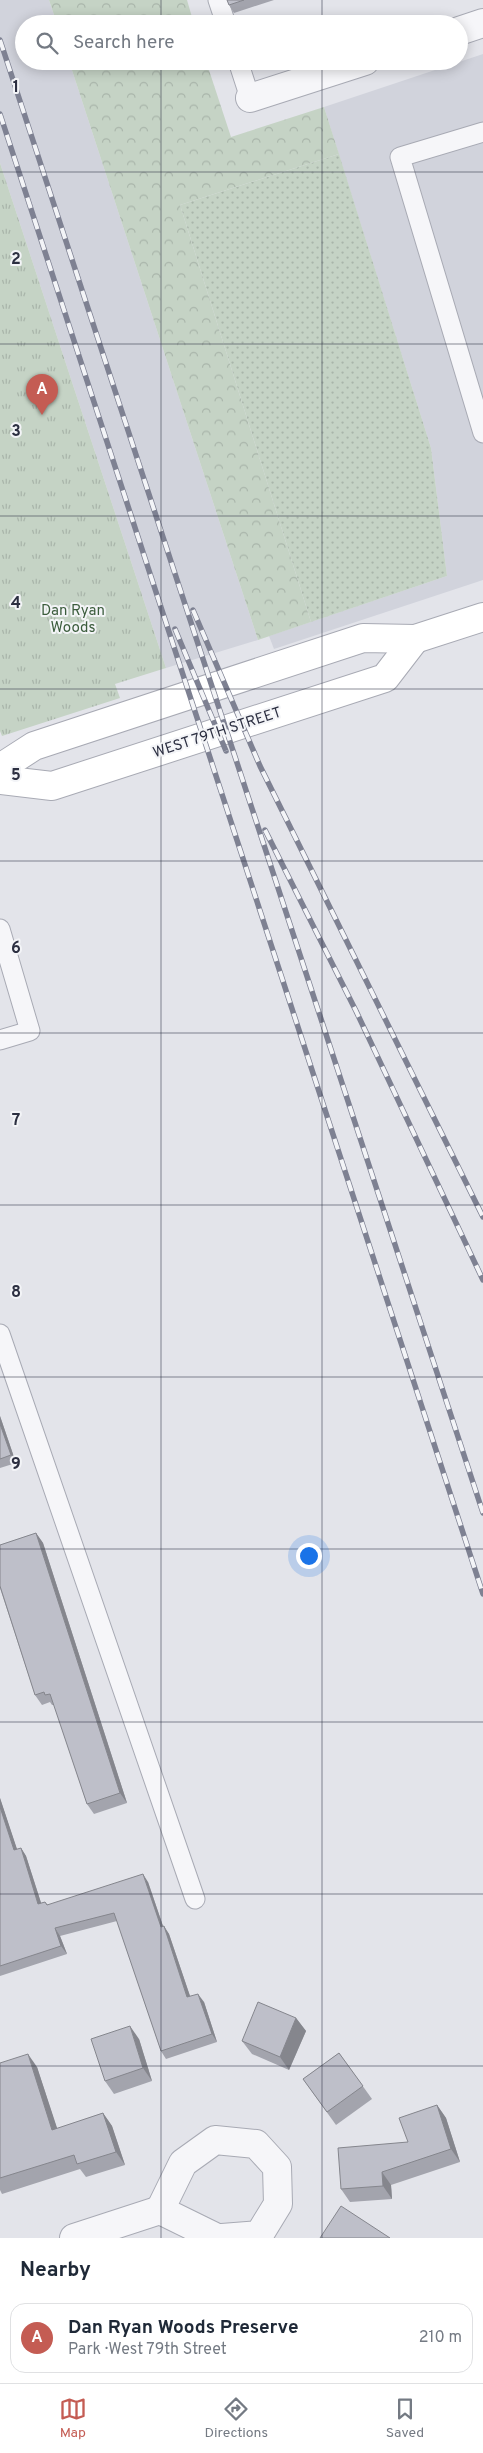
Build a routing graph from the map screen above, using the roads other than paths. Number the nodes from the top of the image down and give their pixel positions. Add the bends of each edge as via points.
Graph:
1 (218, 0) edge
2 (223, 15) edge
3 (483, 23) edge
4 (468, 28) edge
5 (241, 70) edge
6 (336, 70) edge
7 (250, 98) joint
8 (483, 132) edge
9 (483, 432) edge
10 (483, 617) edge
11 (415, 639) junction
12 (0, 768) edge
13 (0, 780) edge
14 (0, 929) edge
15 (0, 1040) edge
16 (0, 1334) edge
17 (195, 1899) dead end
18 (160, 2210) junction
19 (74, 2238) edge
20 (216, 2238) edge
21 (222, 2238) edge

1 - 2 lane
3 - 4 street
5 - 7 lane
6 - 7 street
8 - 9 lane via 400,157
10 - 11 main road
11 - 12 main road via 363,638 34,746
11 - 13 main road, WEST 79TH STREET via 385,678 52,786
14 - 15 lane via 30,1031
16 - 17 lane
18 - 19 street
18 - 20 street
18 - 21 street via 183,2163 215,2140 256,2144 277,2167 278,2204 259,2235

